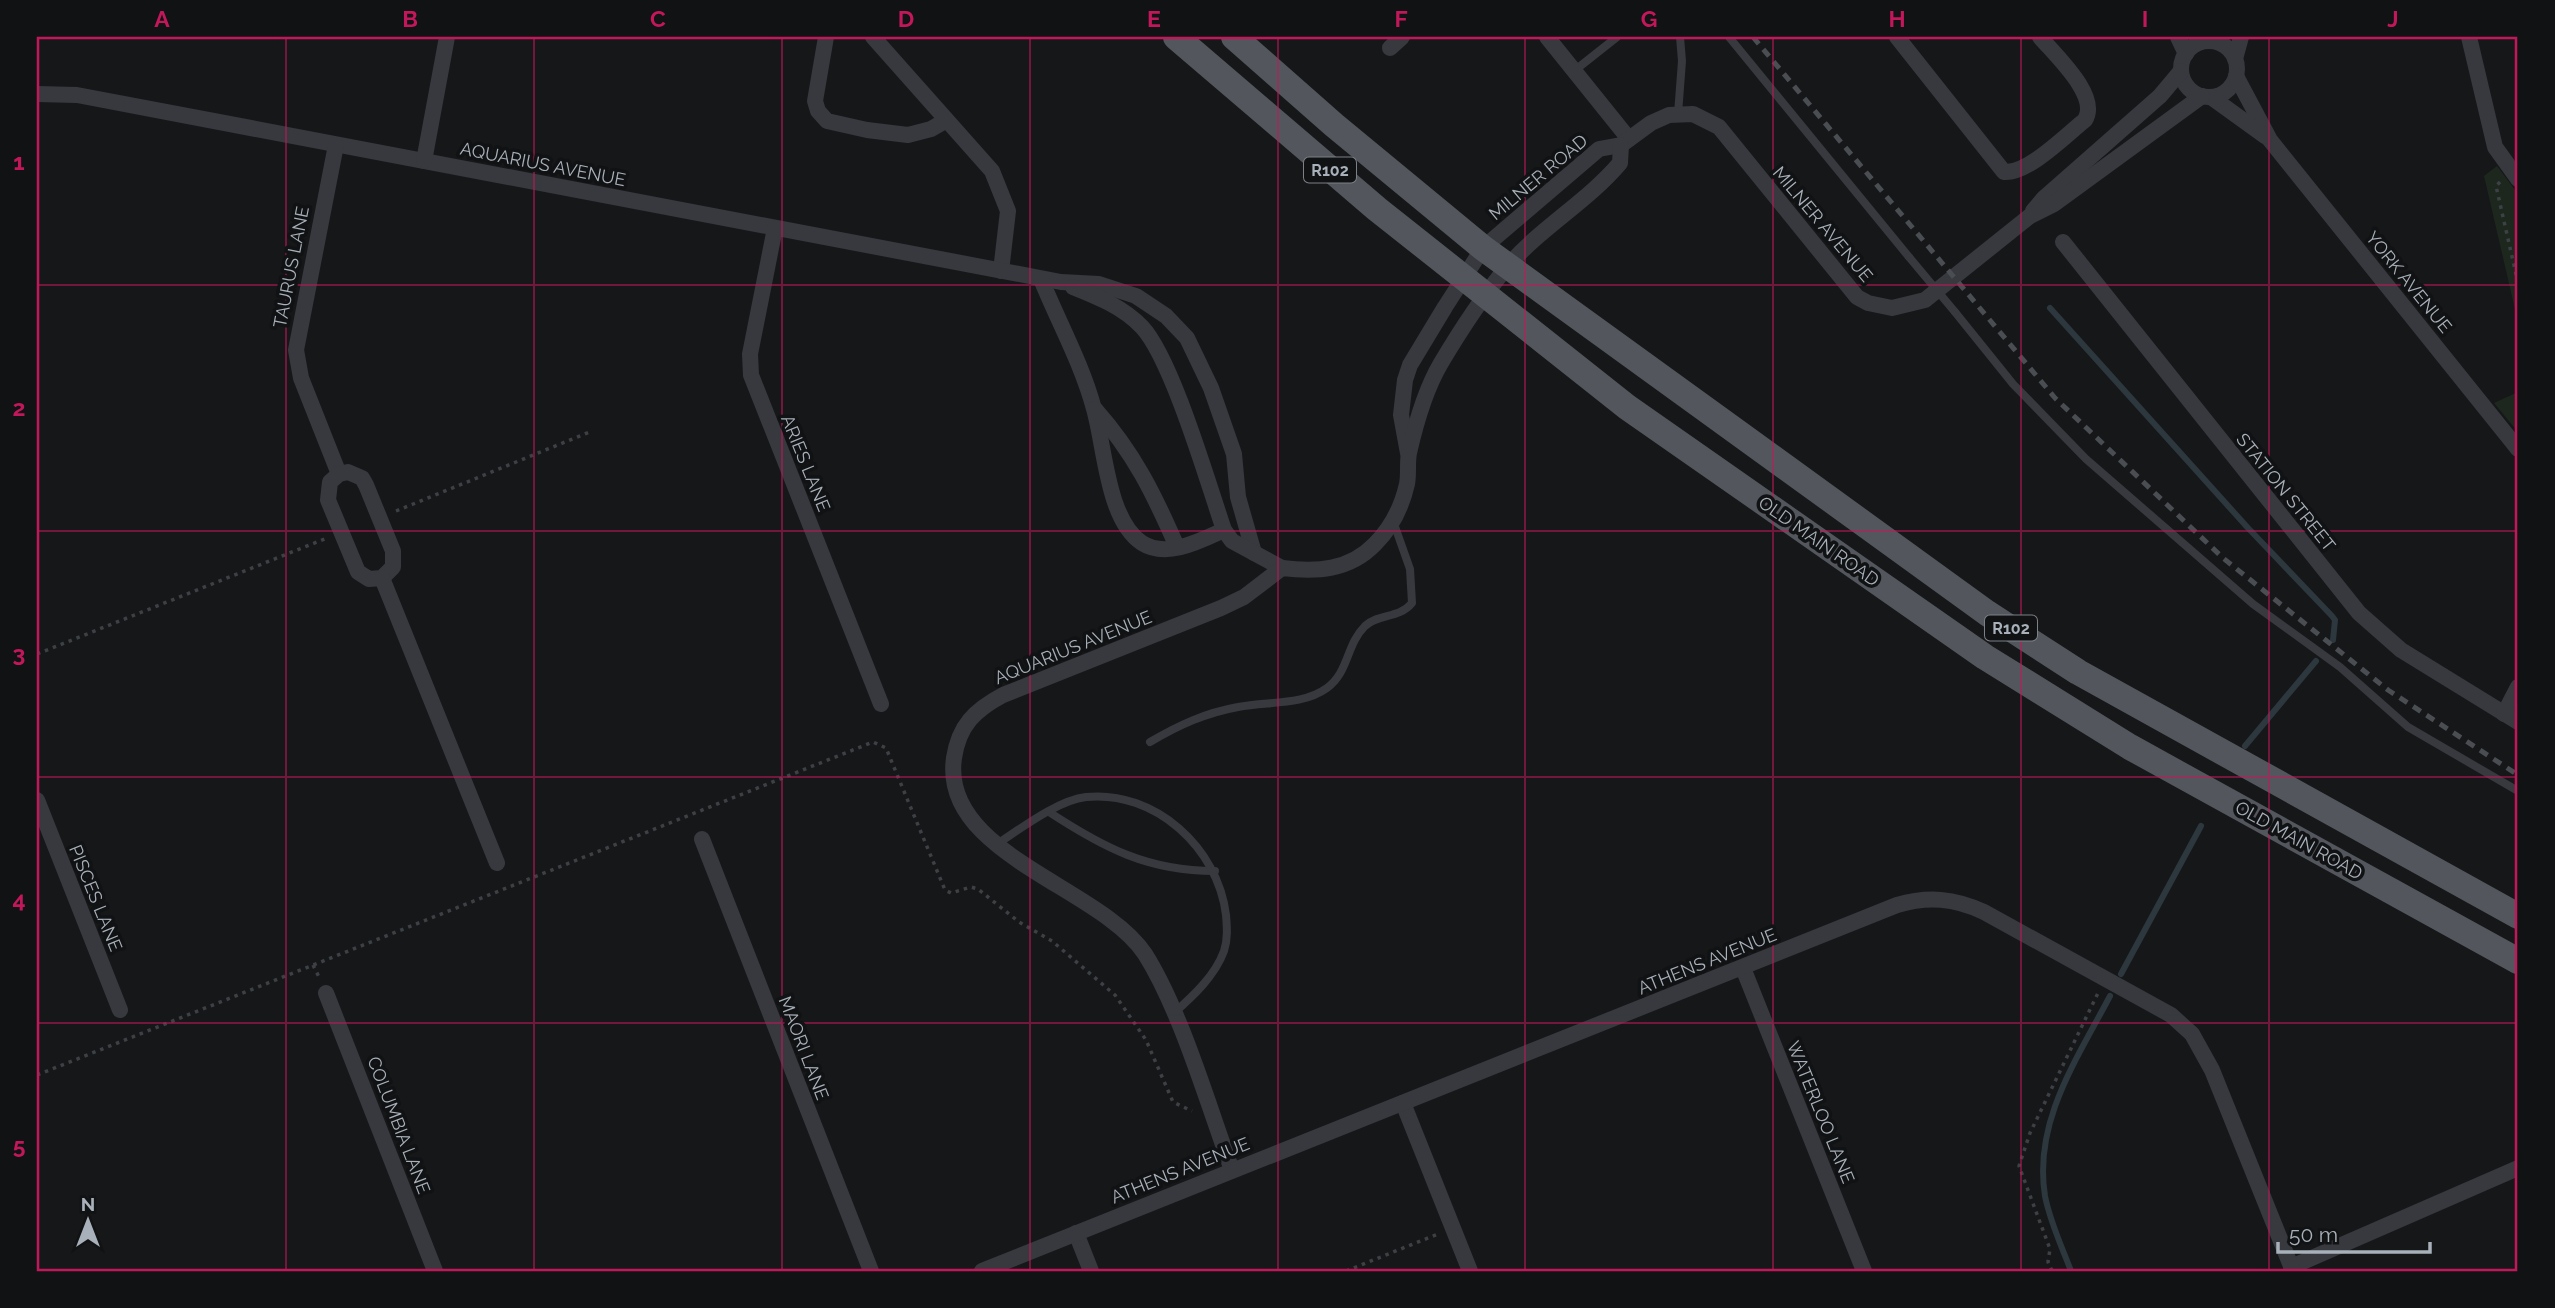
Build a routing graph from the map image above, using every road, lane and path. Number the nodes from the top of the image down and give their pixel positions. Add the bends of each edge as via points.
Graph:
1 (447, 37) edge
2 (827, 37) edge
3 (873, 37) edge
4 (1176, 37) edge
5 (1234, 37) edge
6 (1547, 37) edge
7 (1617, 37) edge
8 (1680, 37) edge
9 (1729, 37) edge
10 (1897, 37) edge
11 (2040, 37) edge
12 (2178, 37) edge
13 (2241, 37) edge
14 (2469, 37) edge
15 (2211, 39) edge
16 (2186, 54) junction
17 (2235, 59) junction
18 (1574, 71) junction
19 (2181, 71) junction
20 (2236, 76) junction
21 (37, 94) edge
22 (2207, 97) junction
23 (1678, 114) junction
24 (945, 121) junction
25 (2270, 140) junction
26 (1625, 142) junction
27 (336, 145) junction
28 (424, 162) junction
29 (2515, 175) edge
30 (2029, 216) junction
31 (775, 228) junction
32 (2063, 242) dead end
33 (1483, 248) junction
34 (1508, 266) junction
35 (1001, 271) junction
36 (1463, 278) junction
37 (1041, 279) junction
38 (1061, 282) junction
39 (2518, 283) edge
40 (1486, 296) junction
41 (1094, 407) junction
42 (593, 431) dead end
43 (2518, 449) edge
44 (1408, 456) junction
45 (339, 474) junction
46 (379, 517) junction
47 (1393, 521) junction
48 (1224, 530) junction
49 (341, 532) junction
50 (1177, 547) junction
51 (1254, 553) junction
52 (1282, 568) junction
53 (382, 578) junction
54 (37, 654) edge
55 (2518, 687) edge
56 (880, 704) dead end
57 (2504, 714) junction
58 (2518, 722) edge
59 (1150, 742) dead end
60 (2518, 791) edge
61 (37, 800) edge
62 (1049, 812) junction
63 (702, 839) dead end
64 (997, 844) junction
65 (496, 863) dead end
66 (1215, 871) junction
67 (2518, 916) edge
68 (2518, 961) edge
69 (1743, 968) junction
70 (2105, 979) junction
71 (326, 993) dead end
72 (120, 1010) dead end
73 (1173, 1013) junction
74 (37, 1075) edge
75 (1403, 1103) junction
76 (1210, 1111) junction
77 (2518, 1168) edge
78 (1232, 1170) junction
79 (1453, 1228) junction
80 (1076, 1233) junction
81 (2292, 1269) edge
82 (435, 1271) edge
83 (872, 1271) edge
84 (982, 1271) edge
85 (1091, 1271) edge
86 (1346, 1271) edge
87 (1470, 1271) edge
88 (1864, 1271) edge
89 (2052, 1271) edge

1 - 28 street
2 - 24 street via 815,101 827,121 908,135
3 - 24 street
4 - 36 main road, OLD MAIN ROAD / R102
5 - 33 main road, R102
6 - 18 street
7 - 18 lane
8 - 23 lane
9 - 60 lane, bridge via 2013,384 2086,459 2253,604 2340,667 2408,727
10 - 11 street via 2004,172 2026,167 2085,120 2089,111 2087,96
12 - 16 street
13 - 17 street
14 - 29 street via 2492,137
15 - 16 street
15 - 17 street
16 - 19 street
17 - 20 street
18 - 26 street
19 - 22 street via 2188,87
19 - 30 street, MILNER AVENUE via 2160,96 2043,198
20 - 22 street via 2227,91
20 - 25 street, YORK AVENUE
21 - 27 street, AQUARIUS AVENUE via 76,95
22 - 25 street, YORK AVENUE
22 - 30 street, MILNER AVENUE via 2054,204
23 - 26 street via 1659,118
23 - 30 street, MILNER AVENUE via 1702,117 1719,127 1845,284 1857,297 1881,307 1904,308 1925,300
24 - 35 street via 992,170 1005,198 1008,228
25 - 43 street, YORK AVENUE
26 - 33 street, MILNER ROAD via 1599,149
26 - 34 street via 1615,169
27 - 28 street, AQUARIUS AVENUE
27 - 45 street, TAURUS LANE via 296,350 301,378
28 - 31 street, AQUARIUS AVENUE
29 - 39 path via 2496,186
31 - 35 street, AQUARIUS AVENUE
31 - 56 street, ARIES LANE via 750,354 751,375
32 - 57 street, STATION STREET via 2359,613 2401,650
33 - 34 main road, R102
33 - 36 street, MILNER ROAD
34 - 40 street
34 - 67 main road, R102 via 1987,613 2056,657
35 - 37 street, AQUARIUS AVENUE
36 - 40 main road, OLD MAIN ROAD / R102
36 - 44 street via 1405,380 1401,415
37 - 38 street, AQUARIUS AVENUE
37 - 41 street
38 - 48 street, AQUARIUS AVENUE via 1115,307 1147,334 1175,395
38 - 51 street, AQUARIUS AVENUE via 1099,284 1136,296 1166,316 1187,338 1234,454 1238,497
40 - 44 street via 1431,381
40 - 68 main road, OLD MAIN ROAD / R102 via 1628,407 1984,657 2130,747
41 - 50 street via 1146,478
41 - 50 street via 1111,487 1127,528 1153,547
42 - 46 path
44 - 47 street via 1407,482
45 - 46 street via 348,472 362,478
45 - 49 street via 330,482 327,494
46 - 53 street via 394,559
47 - 52 street via 1354,561 1321,570
47 - 59 lane via 1410,569 1412,603 1404,612 1365,627 1354,640 1342,676 1300,700 1204,714
48 - 50 street
48 - 51 street via 1232,541
49 - 53 street via 358,572 369,579
49 - 54 path
51 - 52 street
52 - 64 street, AQUARIUS AVENUE via 1221,608 976,710 965,723 956,748 956,786 960,803
53 - 65 street
55 - 57 street
57 - 58 street, STATION STREET
61 - 72 street, PISCES LANE
62 - 64 lane
62 - 66 lane via 1134,859 1182,871
62 - 66 lane via 1082,797 1132,801 1202,849
63 - 83 street, MAORI LANE
64 - 73 street, AQUARIUS AVENUE via 1132,938
66 - 73 lane via 1224,896 1228,932 1224,951 1194,995
69 - 70 street, ATHENS AVENUE via 1897,905 1931,898 1965,904
69 - 75 street, ATHENS AVENUE
69 - 88 street, WATERLOO LANE
70 - 81 street, ATHENS AVENUE via 2171,1015 2192,1034 2212,1070
70 - 89 path via 2029,1133 2019,1166 2050,1249
71 - 82 street, COLUMBIA LANE
73 - 76 street, AQUARIUS AVENUE
74 - 76 path via 873,742 886,748 945,890 978,889 1102,982 1137,1024 1173,1102 1191,1110 1195,1117
75 - 78 street, ATHENS AVENUE
75 - 79 street
76 - 78 street, AQUARIUS AVENUE
77 - 81 street
78 - 80 street, ATHENS AVENUE
79 - 86 path
79 - 87 street
80 - 84 street, ATHENS AVENUE
80 - 85 street

